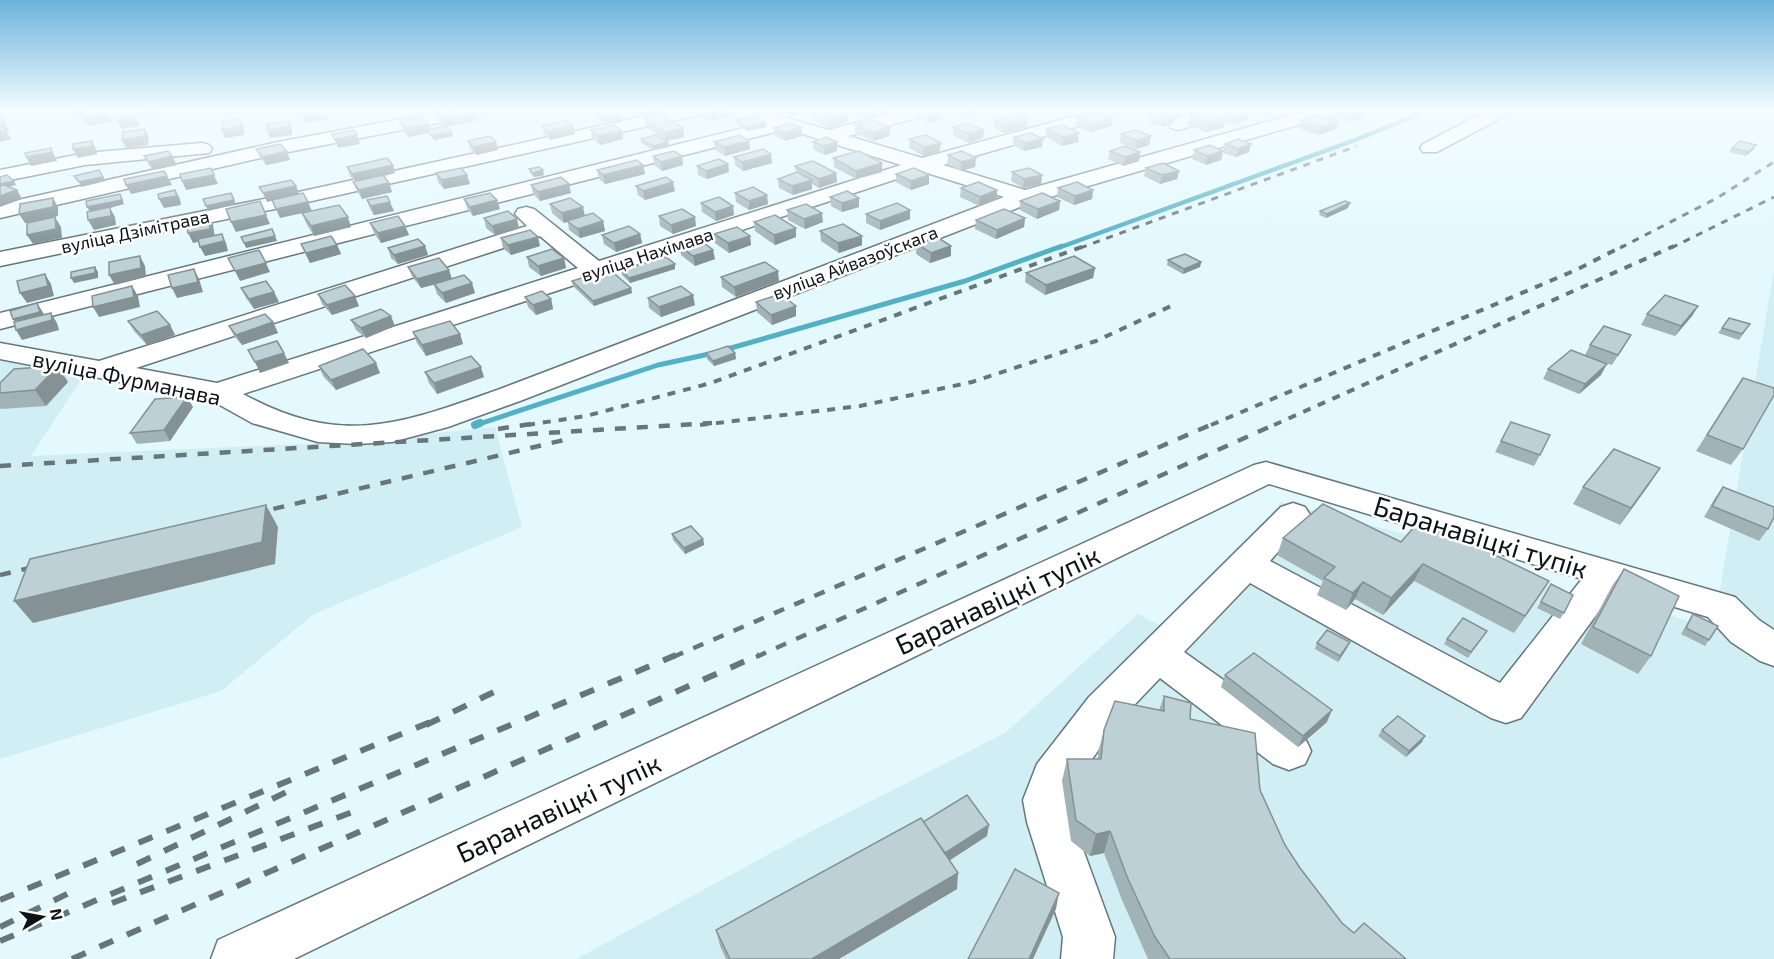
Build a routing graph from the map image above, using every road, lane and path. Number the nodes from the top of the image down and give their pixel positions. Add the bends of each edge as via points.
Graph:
1 (109, 156) edge
2 (244, 156) edge
3 (490, 156) edge
4 (655, 156) edge
5 (891, 156) edge
6 (953, 156) edge
7 (1169, 156) edge
8 (920, 165) junction
9 (0, 176) edge
10 (500, 194) junction
11 (1025, 197) junction
12 (0, 211) edge
13 (543, 228) junction
14 (0, 259) edge
15 (597, 271) junction
16 (0, 321) edge
17 (0, 351) edge
18 (103, 370) junction
19 (218, 392) junction
20 (392, 433) joint
21 (1293, 515) dead end
22 (1246, 564) junction
23 (1606, 574) junction
24 (1774, 650) edge
25 (1159, 655) junction
26 (1289, 751) dead end
27 (237, 959) edge
28 (1088, 959) edge

1 - 9 street
2 - 12 street
3 - 14 street, вуліца Дзімітрава
4 - 10 street
5 - 8 street
6 - 8 street, вуліца Нахімава
7 - 11 street, вуліца Айвазоўскага
8 - 11 street
8 - 15 street, вуліца Нахімава
10 - 13 street
10 - 16 street
11 - 20 street, вуліца Айвазоўскага via 510,395
13 - 15 street
13 - 18 street
15 - 19 street, вуліца Нахімава
17 - 18 street, вуліца Фурманава
18 - 19 street, вуліца Фурманава
19 - 20 street, вуліца Фурманава via 263,417 318,433
21 - 22 street
22 - 23 street via 1506,706
22 - 25 street
23 - 24 street, Баранавіцкі тупік via 1721,607 1745,631
23 - 27 street, Баранавіцкі тупік via 1266,472
25 - 26 street
25 - 28 street via 1104,709 1053,778 1047,800 1050,822 1089,937

